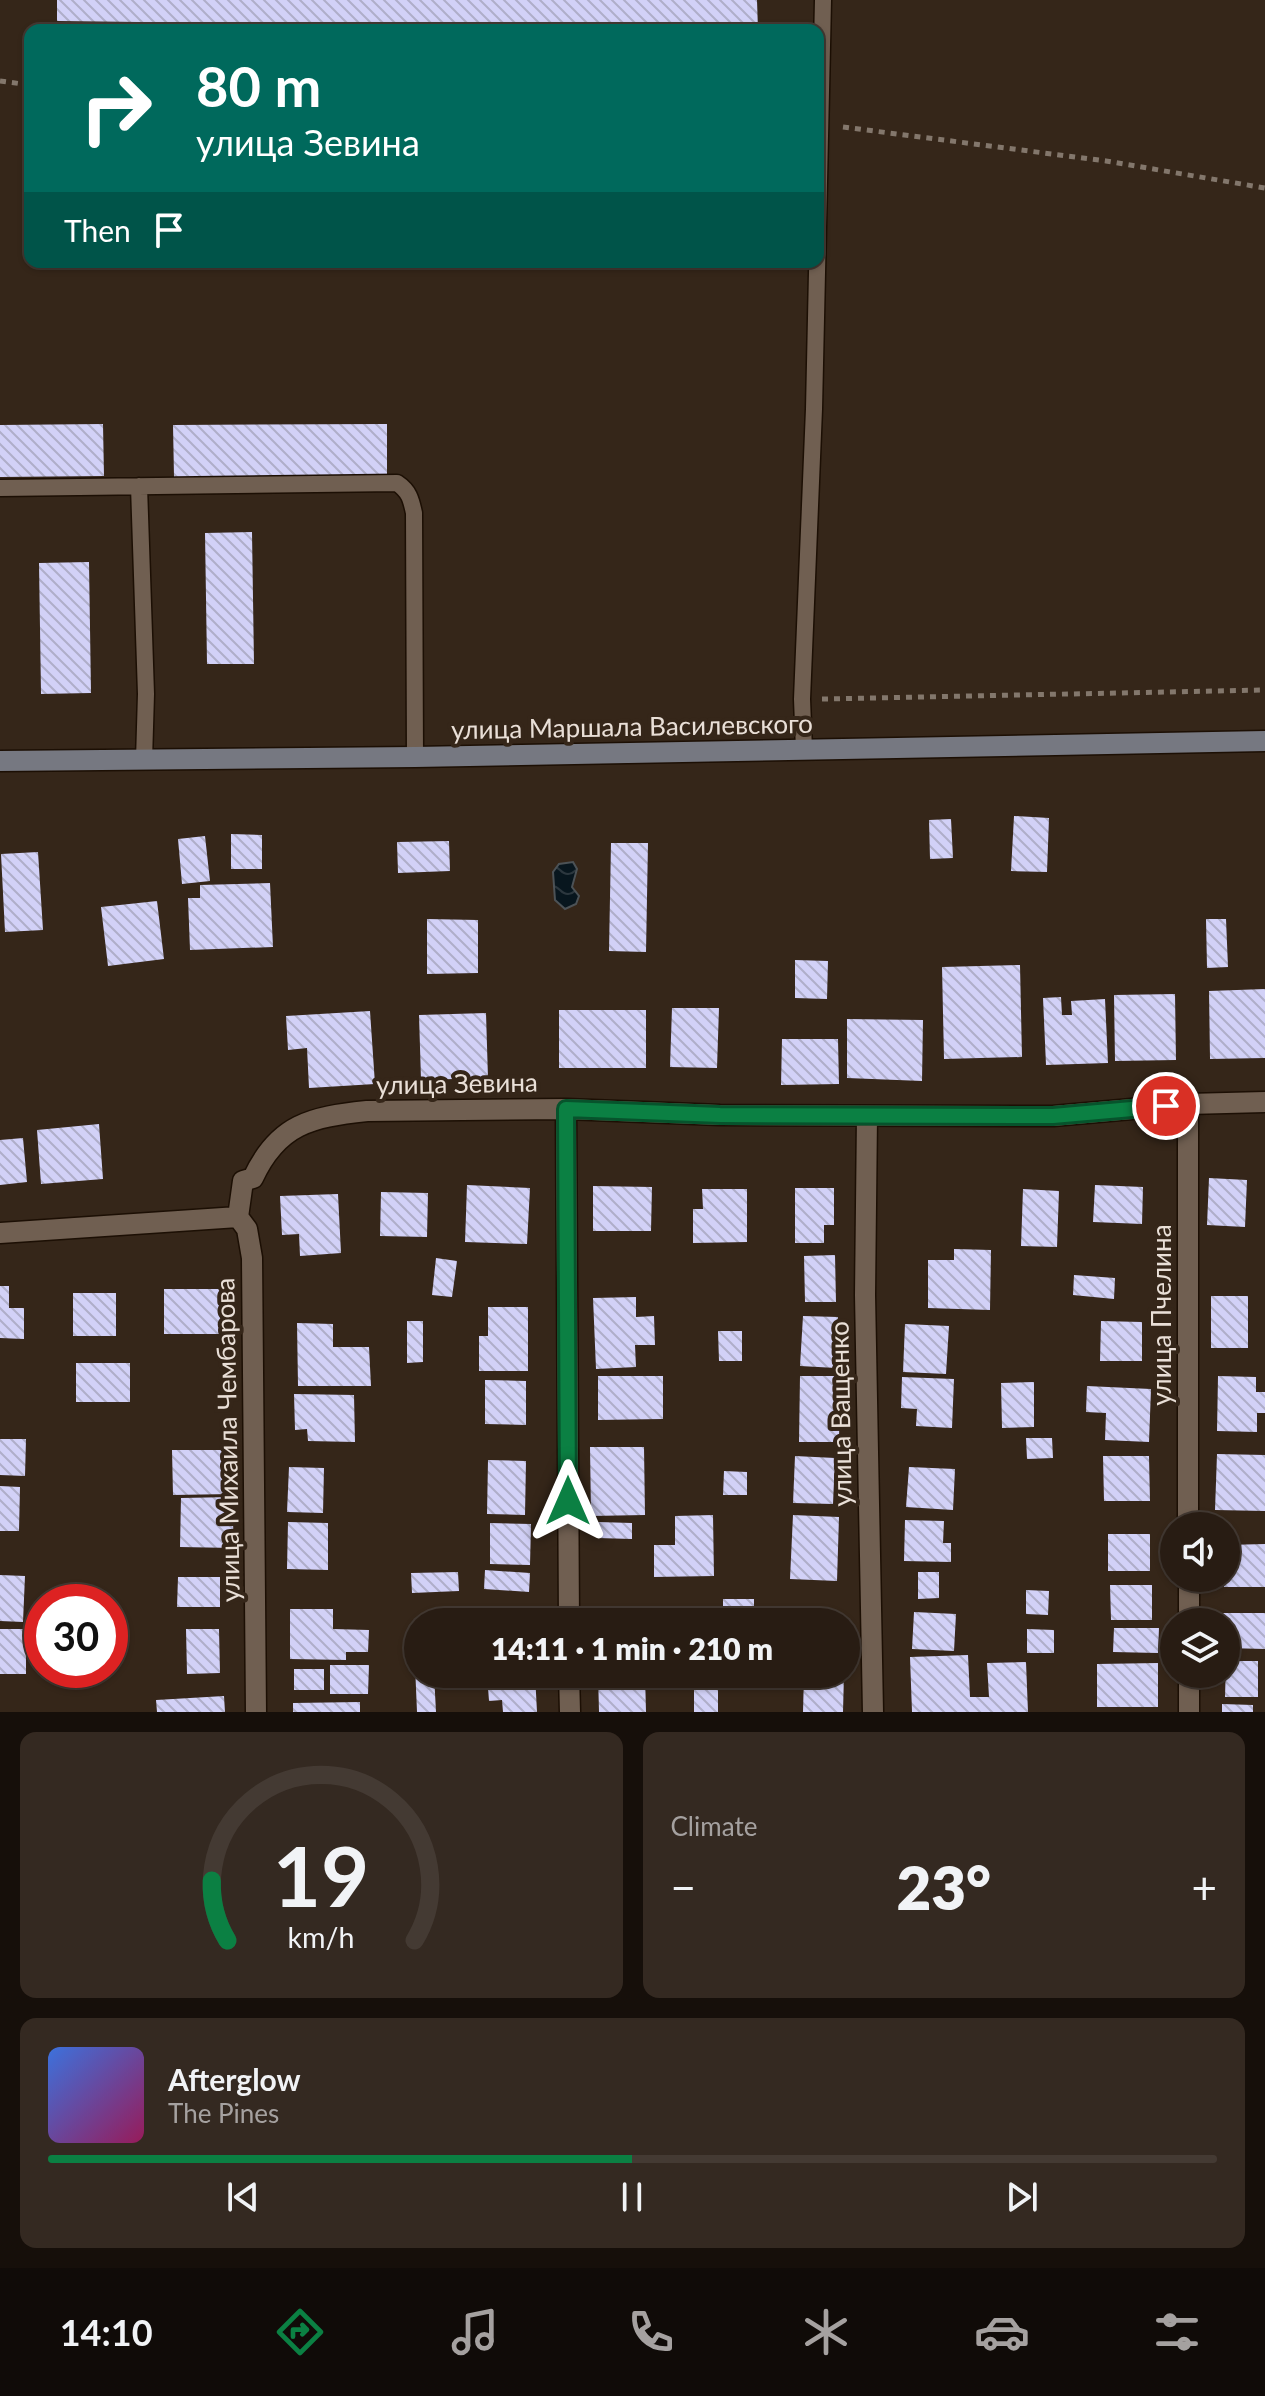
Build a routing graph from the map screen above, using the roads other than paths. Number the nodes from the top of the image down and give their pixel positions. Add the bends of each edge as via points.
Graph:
1 (823, 0) edge
2 (823, 24) edge
3 (818, 268) edge
4 (139, 486) junction
5 (0, 488) edge
6 (1265, 741) edge
7 (804, 750) junction
8 (415, 757) junction
9 (144, 760) junction
10 (0, 761) edge
11 (1265, 1102) edge
12 (1188, 1104) junction
13 (566, 1109) junction
14 (867, 1116) junction
15 (238, 1217) junction
16 (0, 1233) edge
17 (1188, 1512) edge
18 (569, 1608) edge
19 (569, 1688) edge
20 (1189, 1688) edge
21 (256, 1712) edge
22 (570, 1712) edge
23 (873, 1712) edge
24 (1189, 1712) edge

1 - 2 lane
3 - 7 lane
4 - 5 lane
4 - 8 lane via 397,483 405,488 414,513
4 - 9 lane
6 - 7 main road, улица Маршала Василевского
7 - 8 main road, улица Маршала Василевского
8 - 9 main road, улица Маршала Василевского
9 - 10 main road, улица Маршала Василевского
11 - 12 street, улица Зевина
12 - 14 street, улица Зевина via 1053,1116
12 - 17 street, улица Пчелина
13 - 14 street, улица Зевина
13 - 15 street, улица Зевина via 334,1114 281,1136 253,1178 243,1181
13 - 18 street
14 - 23 street, улица Ващенко
15 - 16 street
15 - 21 street, улица Михаила Чембарова via 247,1229 252,1258
19 - 22 street
20 - 24 street

